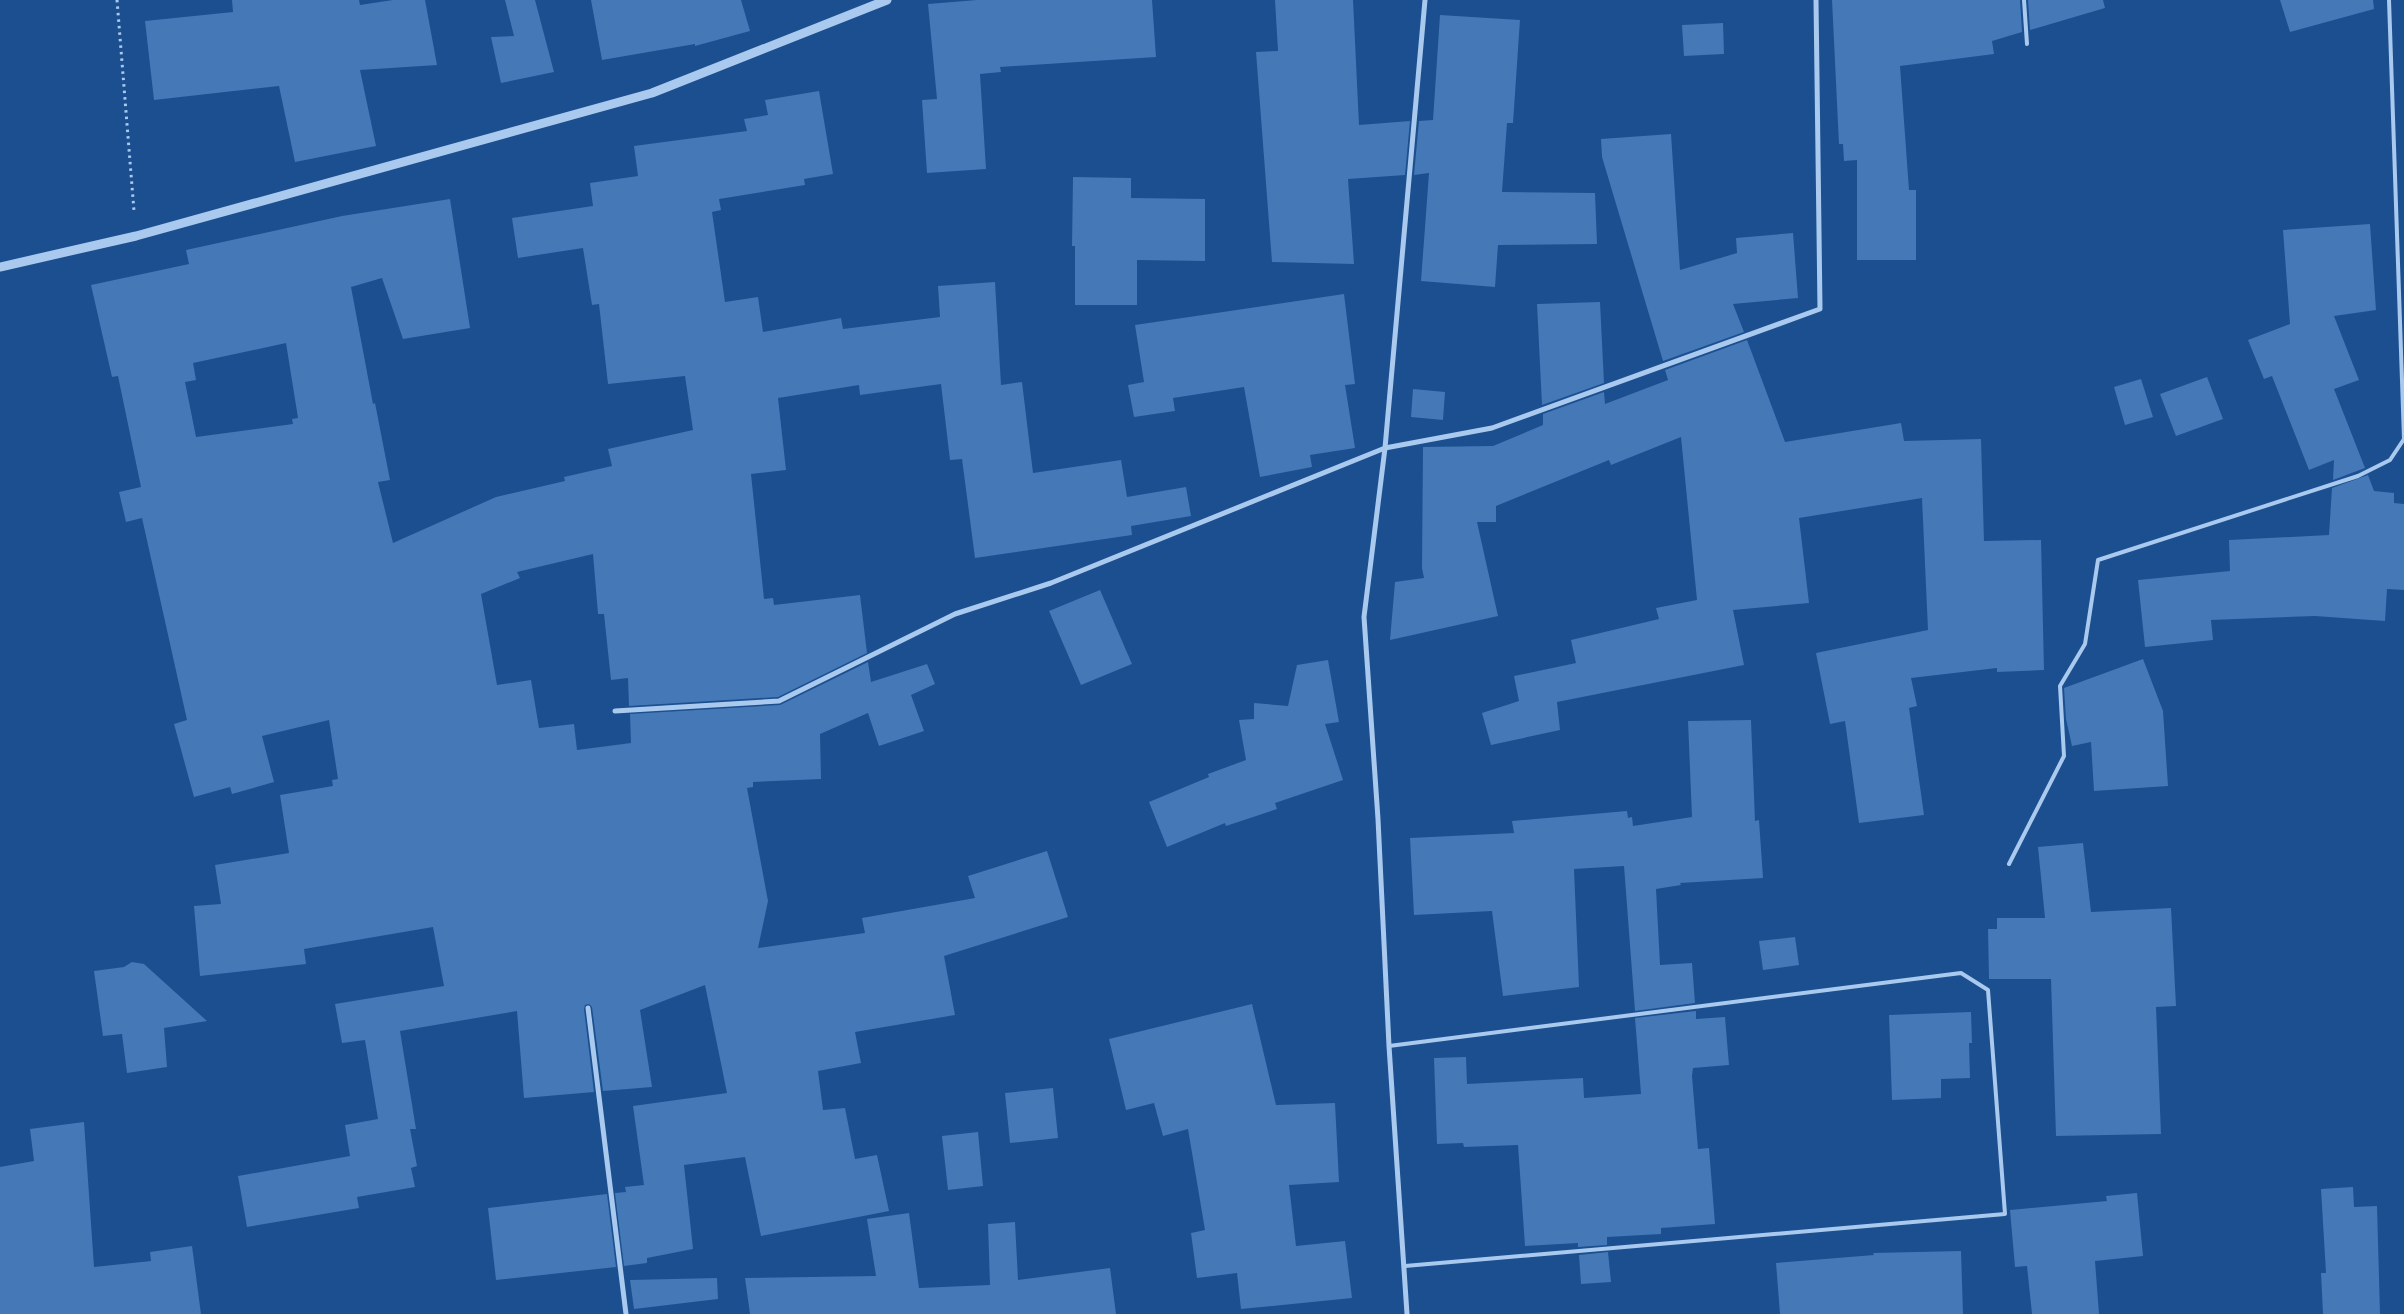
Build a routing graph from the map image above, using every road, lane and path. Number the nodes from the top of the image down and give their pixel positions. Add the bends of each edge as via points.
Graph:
1 (118, 0) edge
2 (887, 0) edge
3 (1425, 0) edge
4 (1816, 0) edge
5 (2024, 0) edge
6 (2389, 0) edge
7 (2027, 44) dead end
8 (136, 236) junction
9 (0, 267) edge
10 (1385, 448) junction
11 (615, 711) dead end
12 (2009, 864) dead end
13 (588, 1008) dead end
14 (1389, 1046) junction
15 (1405, 1266) junction
16 (626, 1314) edge
17 (1406, 1314) edge

1 - 8 path
2 - 8 street via 652,93
3 - 10 street
4 - 10 street via 1820,308 1492,428
5 - 7 lane
6 - 12 lane via 2404,439 2390,460 2358,476 2098,560 2085,644 2060,686 2064,756
8 - 9 street
10 - 11 street via 1051,582 955,614 779,701
10 - 14 street via 1364,617
13 - 16 street
14 - 15 street
14 - 15 lane via 1961,973 1988,990 2005,1214
15 - 17 street

